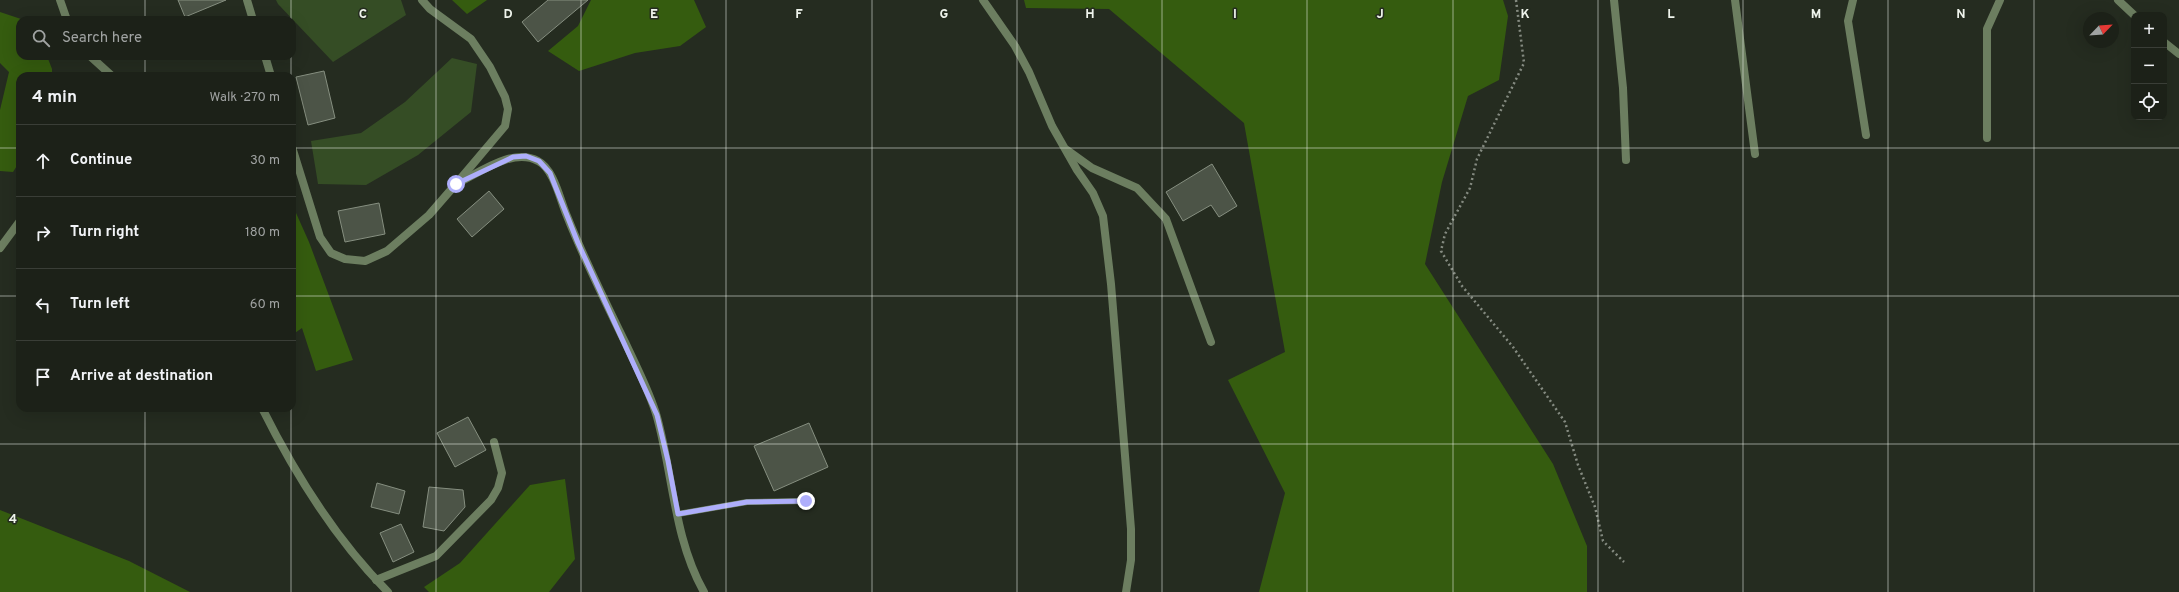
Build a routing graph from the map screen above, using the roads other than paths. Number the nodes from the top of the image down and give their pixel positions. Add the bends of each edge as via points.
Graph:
1 (60, 0) edge
2 (247, 0) edge
3 (422, 0) edge
4 (983, 0) edge
5 (1614, 0) edge
6 (1735, 0) edge
7 (1853, 0) edge
8 (2000, 0) edge
9 (2118, 0) edge
10 (2131, 12) edge
11 (66, 16) edge
12 (252, 16) edge
13 (2167, 44) edge
14 (2179, 54) edge
15 (93, 60) edge
16 (265, 60) edge
17 (102, 72) edge
18 (270, 72) edge
19 (1866, 135) dead end
20 (1987, 138) dead end
21 (1063, 147) junction
22 (1755, 154) dead end
23 (296, 160) edge
24 (1626, 160) dead end
25 (456, 184) junction
26 (16, 226) edge
27 (0, 248) edge
28 (1211, 342) dead end
29 (264, 412) edge
30 (494, 442) dead end
31 (806, 501) dead end
32 (678, 514) junction
33 (376, 580) junction
34 (388, 592) edge
35 (704, 592) edge
36 (1126, 592) edge

1 - 11 street
2 - 12 street
3 - 25 street via 430,9 471,39 490,67 505,97 508,110 505,126
4 - 21 street via 1015,46
5 - 24 street via 1623,88
6 - 22 street
7 - 19 street via 1848,21
8 - 20 street via 1987,29
9 - 10 street
13 - 14 street
15 - 17 street
16 - 18 street
21 - 28 street via 1092,168 1137,188 1166,219
21 - 36 street via 1093,193 1103,216 1107,241 1131,529
23 - 25 street via 320,237 331,253 345,259 365,261 388,250 428,215
25 - 32 street via 513,157 526,156 539,161 550,173 578,243 657,415
26 - 27 street
29 - 33 street via 281,446 335,531
30 - 33 street via 502,474 491,500 449,546 436,556
31 - 32 lane via 747,502
32 - 35 street via 692,571
33 - 34 street

